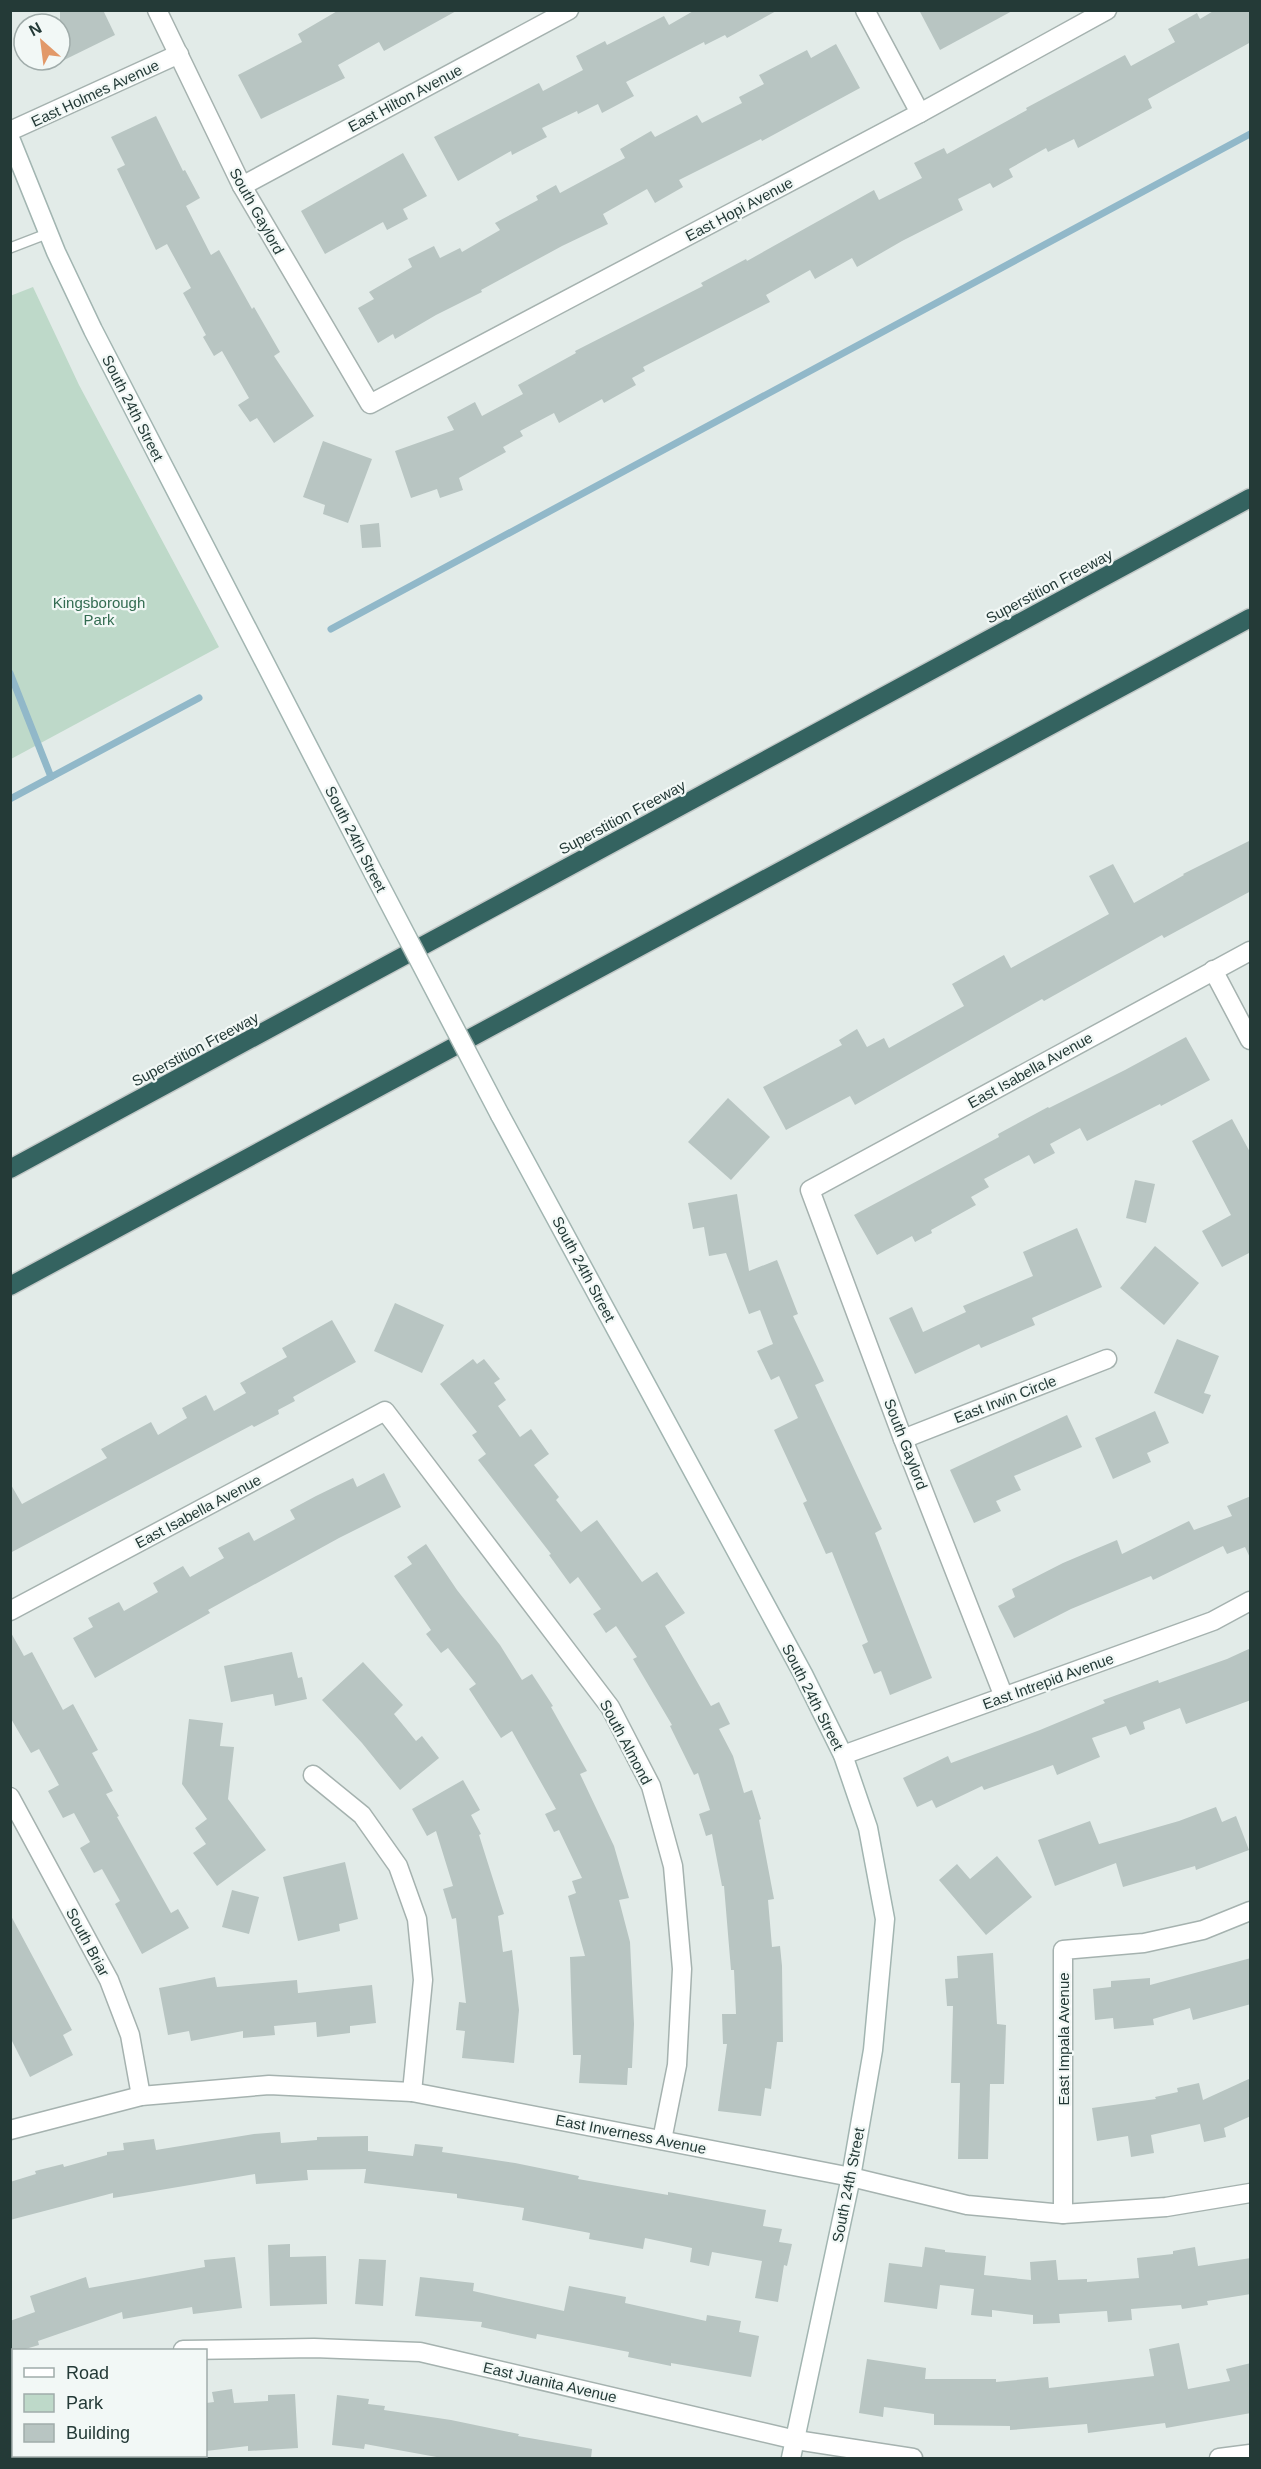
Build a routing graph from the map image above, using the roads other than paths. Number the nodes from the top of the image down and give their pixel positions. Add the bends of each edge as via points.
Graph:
1 (157, 10) edge
2 (569, 10) edge
3 (866, 10) edge
4 (1107, 10) edge
5 (179, 54) junction
6 (920, 113) junction
7 (10, 131) edge
8 (10, 138) edge
9 (242, 186) junction
10 (49, 233) junction
11 (10, 248) edge
12 (370, 404) joint
13 (1251, 498) edge
14 (1251, 618) edge
15 (1251, 951) edge
16 (1214, 970) junction
17 (1251, 1040) edge
18 (10, 1169) edge
19 (810, 1190) joint
20 (10, 1286) edge
21 (1107, 1359) dead end
22 (385, 1410) joint
23 (903, 1440) junction
24 (1251, 1601) edge
25 (10, 1611) edge
26 (1004, 1697) junction
27 (843, 1755) junction
28 (313, 1774) dead end
29 (10, 1797) edge
30 (1251, 1911) edge
31 (412, 2092) junction
32 (141, 2096) junction
33 (10, 2130) edge
34 (662, 2140) junction
35 (851, 2177) junction
36 (1251, 2193) edge
37 (1063, 2214) junction
38 (207, 2350) edge
39 (796, 2440) junction
40 (1251, 2454) edge
41 (792, 2458) edge
42 (913, 2458) edge
43 (1219, 2458) edge

1 - 5 street, South Gaylord
2 - 9 street, East Hilton Avenue
3 - 6 street
4 - 6 street, East Hopi Avenue
5 - 7 street, East Holmes Avenue
5 - 9 street, South Gaylord
6 - 12 street, East Hopi Avenue
8 - 10 street, South 24th Street
9 - 12 street, South Gaylord
10 - 11 lane
10 - 27 street, South 24th Street, bridge via 93,330 374,874
13 - 18 highway, Superstition Freeway
14 - 20 highway
15 - 16 street, East Isabella Avenue
16 - 17 street
16 - 19 street, East Isabella Avenue
19 - 23 street, South Gaylord
21 - 23 street, East Irwin Circle
22 - 25 street, East Isabella Avenue
22 - 34 street, South Almond via 610,1707 651,1786 673,1866 682,1969 676,2065
23 - 26 street, South Gaylord
24 - 26 street, East Intrepid Avenue via 1213,1621
26 - 27 street, East Intrepid Avenue
27 - 35 street, South 24th Street via 868,1828 885,1919 873,2050
28 - 31 street via 362,1815 398,1866 417,1919 423,1980
29 - 32 street, South Briar via 109,1980 130,2035
30 - 37 street, East Impala Avenue via 1203,1930 1144,1943 1062,1950
31 - 32 street, East Inverness Avenue via 269,2085
31 - 34 street, East Inverness Avenue
32 - 33 street, East Inverness Avenue
34 - 35 street, East Inverness Avenue
35 - 37 street, East Inverness Avenue via 967,2205
35 - 39 street, South 24th Street
36 - 37 street, East Inverness Avenue via 1166,2207
38 - 39 street, East Juanita Avenue via 420,2352
39 - 41 street, South 24th Street
39 - 42 street, East Juanita Avenue
40 - 43 street

